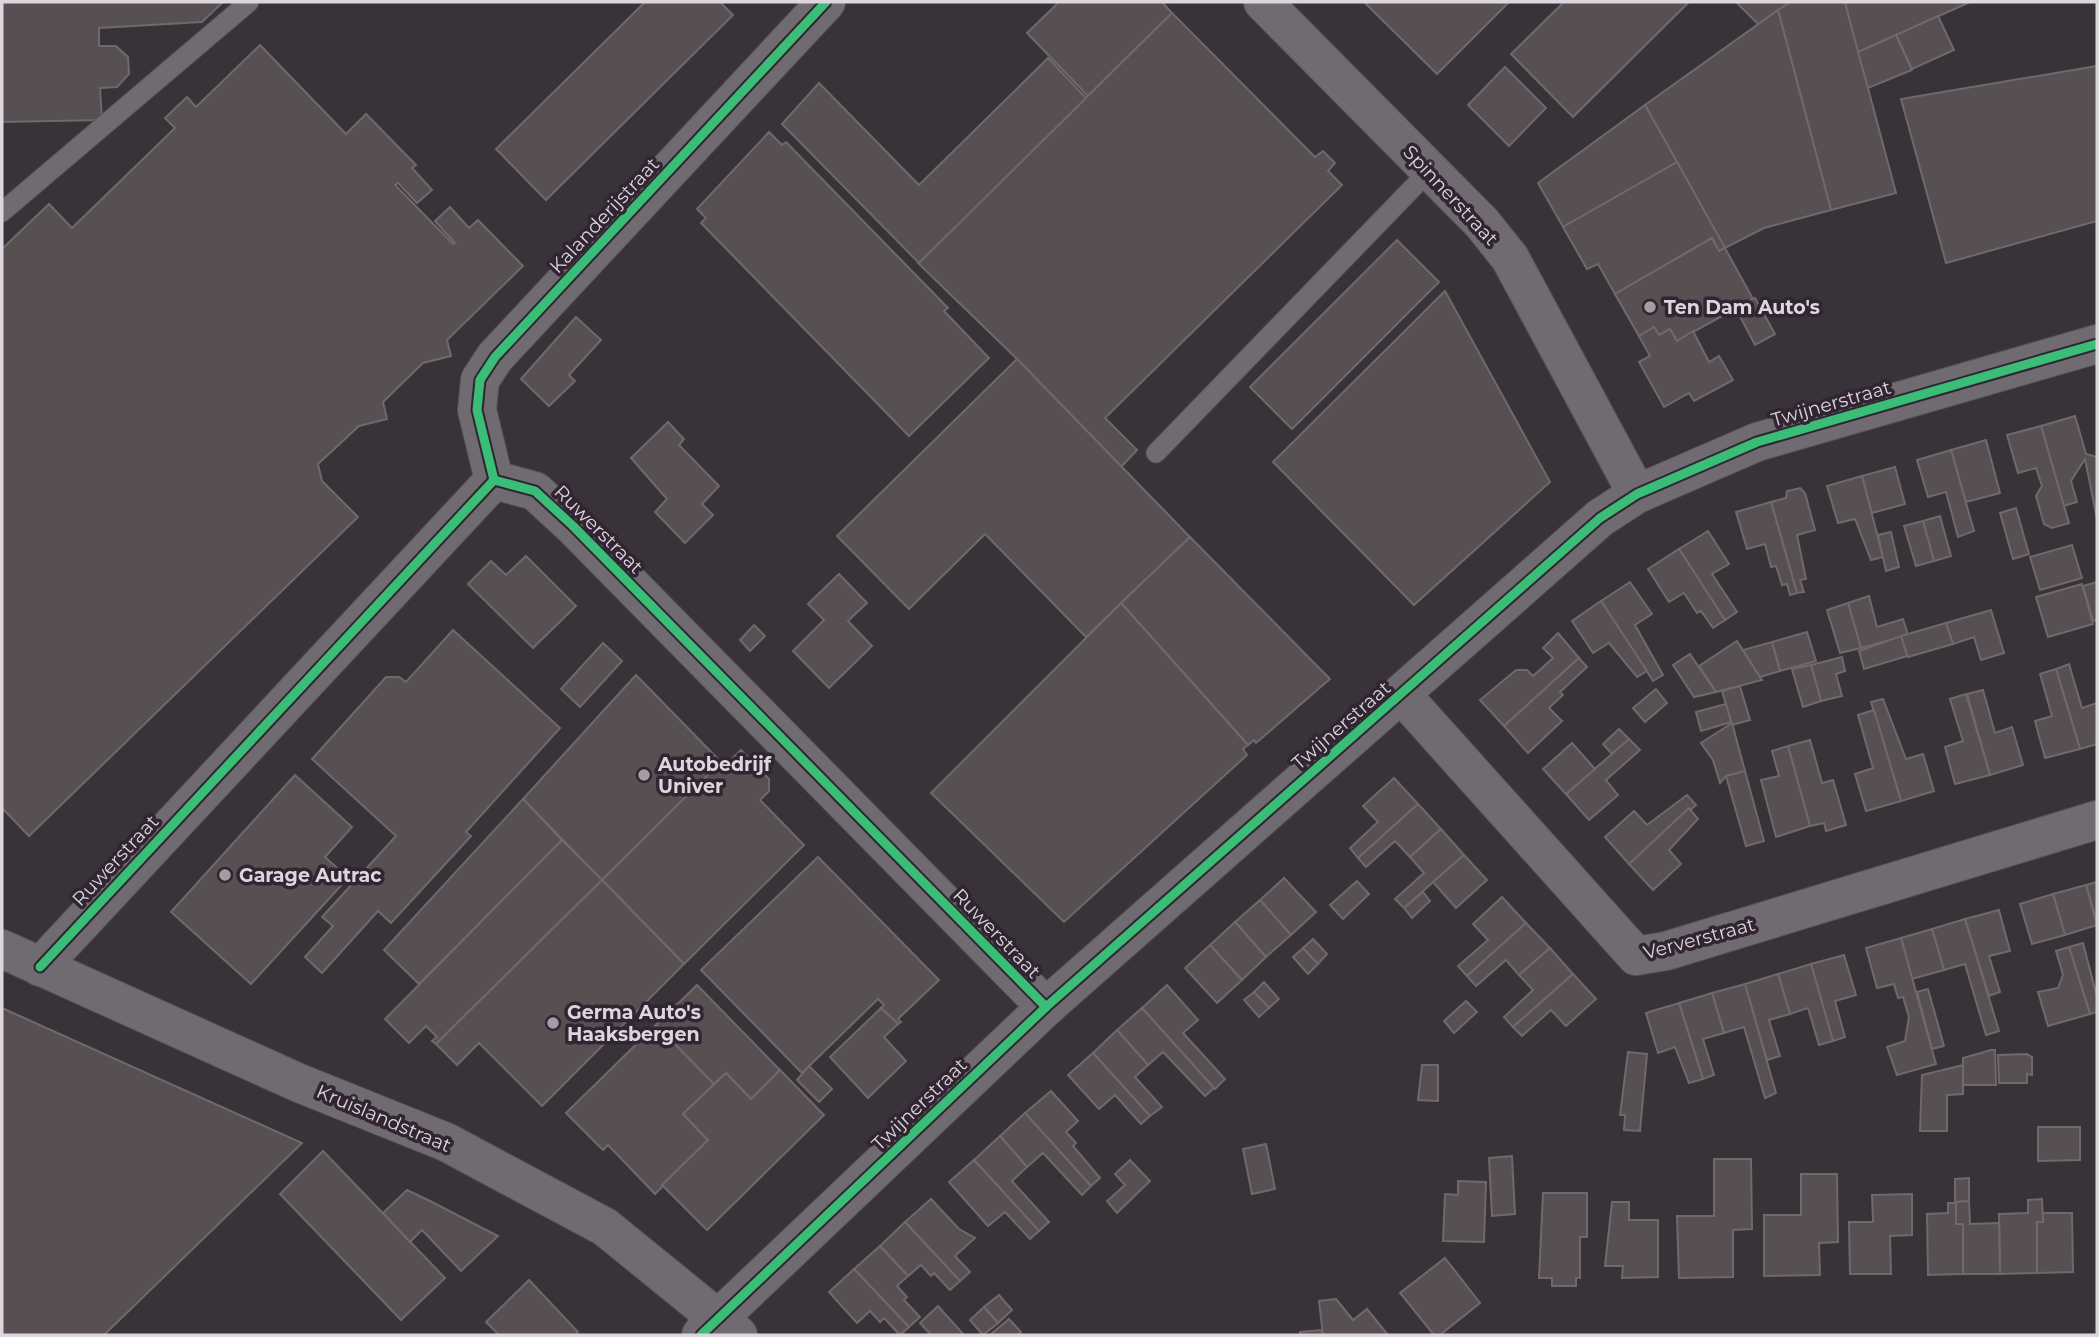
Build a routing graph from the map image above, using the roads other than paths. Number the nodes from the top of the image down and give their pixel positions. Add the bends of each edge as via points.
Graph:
1 (249, 2) edge
2 (826, 2) edge
3 (1263, 2) edge
4 (1430, 170) junction
5 (2, 212) edge
6 (2097, 344) edge
7 (1156, 453) dead end
8 (494, 480) junction
9 (1637, 494) junction
10 (1402, 695) junction
11 (2097, 820) edge
12 (2, 949) edge
13 (40, 967) junction
14 (1046, 1007) junction
15 (719, 1330) edge

1 - 5 lane
2 - 8 street, Kalanderijstraat via 495,357 480,380 477,410
3 - 4 street, Spinnerstraat
4 - 7 lane
4 - 9 street, Spinnerstraat via 1510,258
6 - 9 street, Twijnerstraat via 1757,442
8 - 13 street, Ruwerstraat
8 - 14 street, Ruwerstraat via 535,491 573,526
9 - 10 street, Twijnerstraat via 1600,518
10 - 11 street, Ververstraat via 1636,956 1666,951
10 - 14 street, Twijnerstraat
12 - 13 street, Kruislandstraat
13 - 15 street, Kruislandstraat via 299,1083 446,1142 605,1227
14 - 15 street, Twijnerstraat

